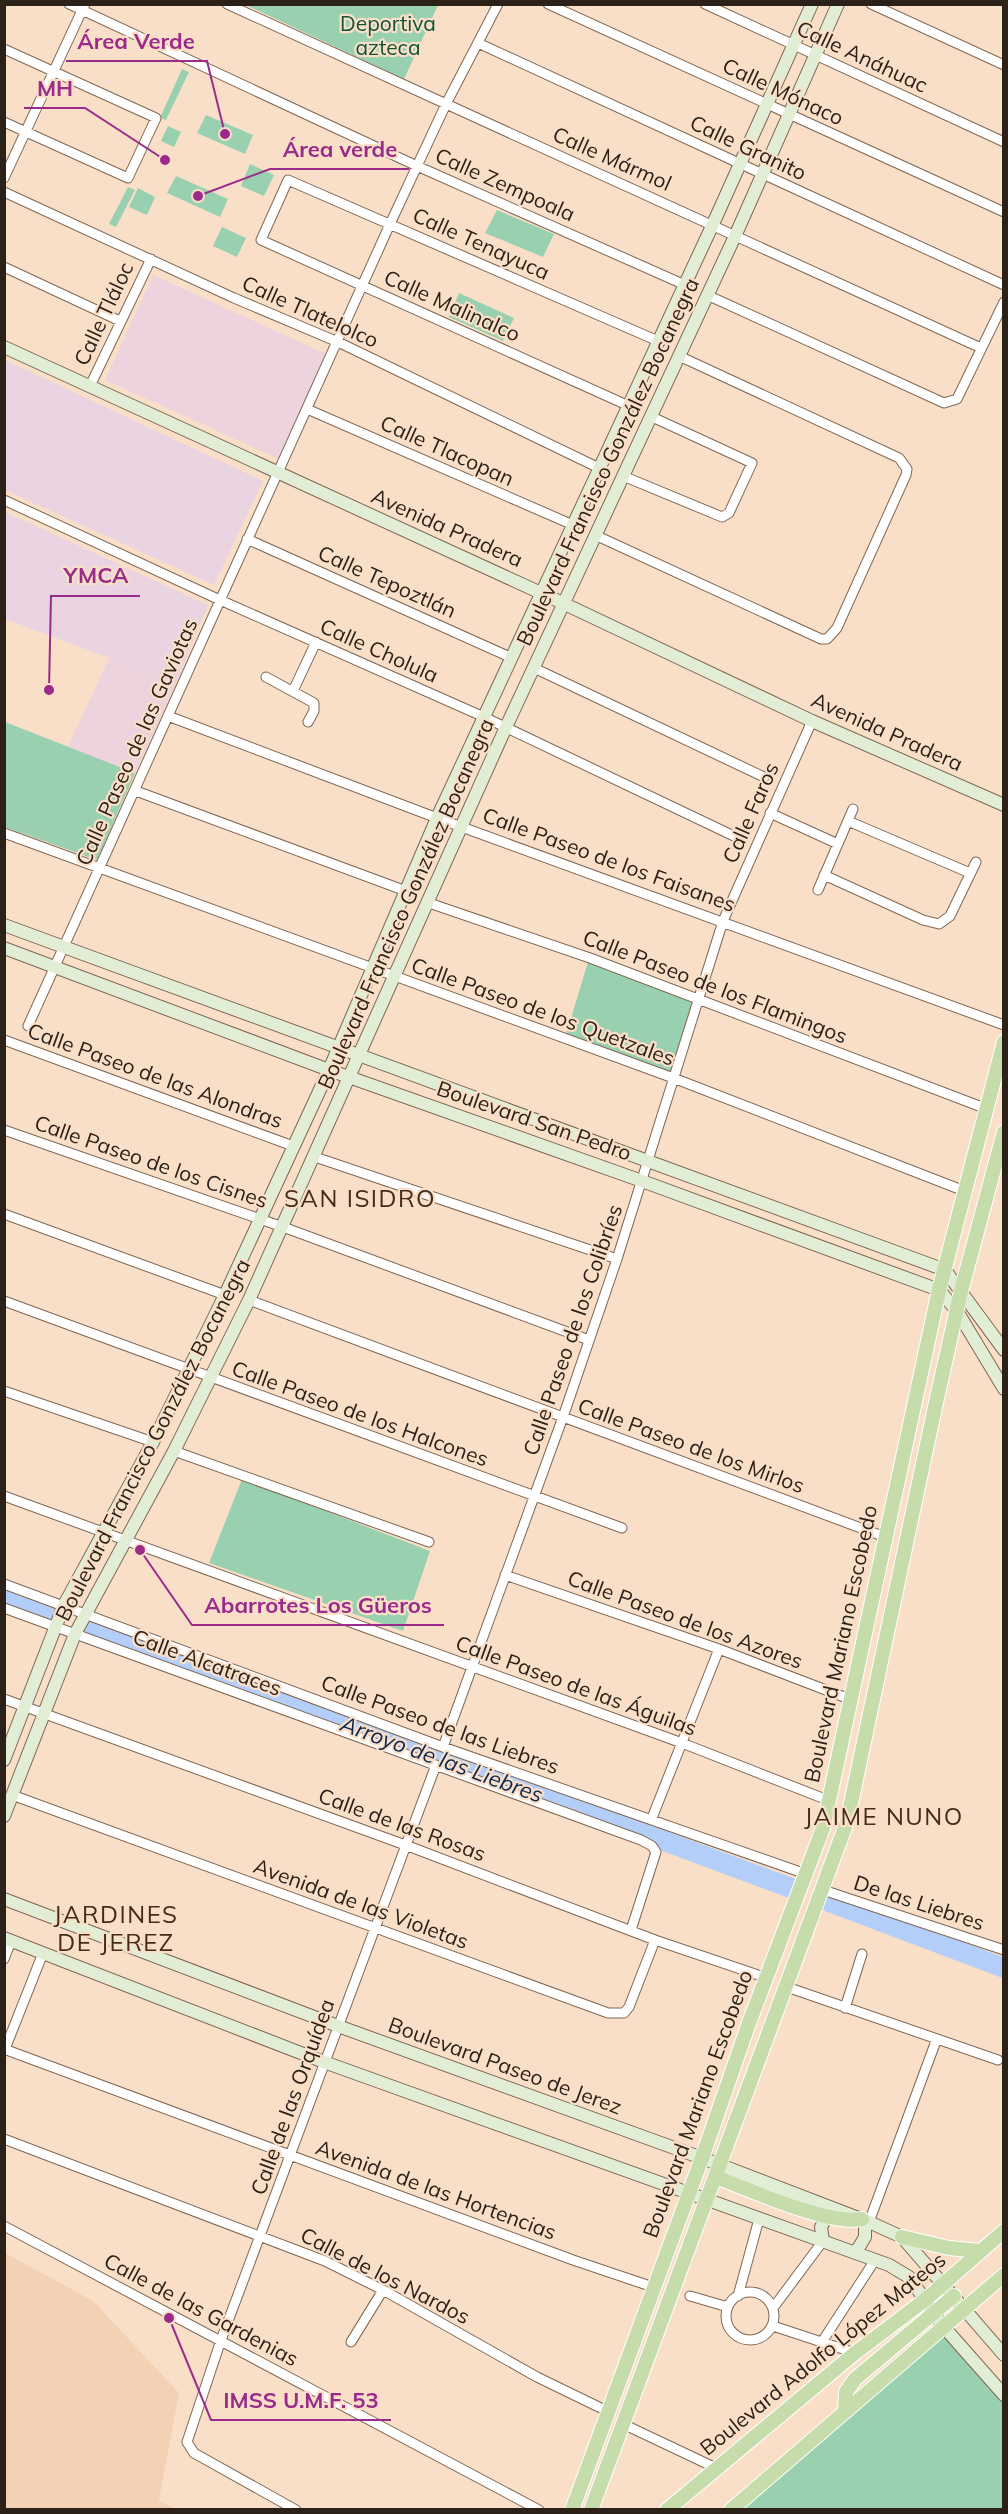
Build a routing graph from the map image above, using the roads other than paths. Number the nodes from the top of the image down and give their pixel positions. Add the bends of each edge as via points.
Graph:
1 (69, 4) edge
2 (227, 4) edge
3 (498, 4) edge
4 (548, 4) edge
5 (705, 4) edge
6 (812, 4) edge
7 (838, 4) edge
8 (872, 4) edge
9 (84, 8) edge
10 (478, 43) junction
11 (793, 45) junction
12 (4, 49) edge
13 (816, 55) junction
14 (1004, 65) edge
15 (54, 71) junction
16 (446, 104) junction
17 (766, 104) junction
18 (790, 115) junction
19 (4, 122) edge
20 (26, 132) junction
21 (1004, 142) edge
22 (739, 164) junction
23 (417, 166) junction
24 (762, 175) junction
25 (4, 178) edge
26 (4, 192) edge
27 (1004, 212) edge
28 (390, 224) junction
29 (713, 224) junction
30 (736, 234) junction
31 (261, 240) joint
32 (151, 259) junction
33 (4, 267) edge
34 (362, 285) junction
35 (684, 285) junction
36 (1004, 285) edge
37 (707, 295) junction
38 (1004, 302) edge
39 (120, 321) junction
40 (658, 341) junction
41 (338, 342) junction
42 (4, 347) edge
43 (981, 348) junction
44 (679, 356) junction
45 (90, 386) junction
46 (629, 406) junction
47 (307, 409) junction
48 (650, 416) junction
49 (599, 468) junction
50 (278, 473) junction
51 (623, 476) junction
52 (4, 500) edge
53 (573, 525) junction
54 (595, 535) junction
55 (247, 539) junction
56 (542, 593) junction
57 (220, 600) junction
58 (564, 603) junction
59 (316, 642) junction
60 (512, 658) junction
61 (534, 668) junction
62 (266, 677) dead end
63 (292, 691) junction
64 (168, 716) junction
65 (484, 717) junction
66 (812, 721) junction
67 (308, 722) dead end
68 (506, 727) junction
69 (764, 777) dead end
70 (136, 791) junction
71 (1004, 805) edge
72 (853, 809) dead end
73 (770, 813) junction
74 (437, 818) junction
75 (848, 821) junction
76 (463, 826) junction
77 (4, 833) edge
78 (738, 838) dead end
79 (838, 844) junction
80 (976, 862) dead end
81 (101, 869) junction
82 (970, 873) junction
83 (824, 875) junction
84 (818, 890) dead end
85 (406, 891) junction
86 (429, 903) junction
87 (723, 921) junction
88 (4, 925) edge
89 (64, 947) junction
90 (4, 948) edge
91 (55, 966) junction
92 (373, 969) junction
93 (395, 977) junction
94 (699, 1000) junction
95 (1004, 1025) edge
96 (28, 1026) dead end
97 (4, 1040) edge
98 (1004, 1042) edge
99 (338, 1048) junction
100 (359, 1057) junction
101 (329, 1070) junction
102 (350, 1077) junction
103 (676, 1079) junction
104 (987, 1109) junction
105 (4, 1130) edge
106 (1004, 1132) edge
107 (293, 1146) junction
108 (315, 1157) junction
109 (649, 1161) junction
110 (642, 1181) junction
111 (966, 1192) junction
112 (4, 1214) edge
113 (259, 1219) junction
114 (283, 1227) junction
115 (617, 1259) junction
116 (945, 1270) junction
117 (939, 1290) junction
118 (961, 1291) junction
119 (225, 1295) junction
120 (4, 1300) edge
121 (249, 1300) junction
122 (957, 1311) junction
123 (589, 1340) junction
124 (1004, 1350) edge
125 (188, 1370) junction
126 (211, 1378) junction
127 (1004, 1389) edge
128 (4, 1391) edge
129 (563, 1417) junction
130 (153, 1442) junction
131 (174, 1452) junction
132 (4, 1496) edge
133 (534, 1497) junction
134 (622, 1528) dead end
135 (105, 1532) junction
136 (885, 1537) junction
137 (127, 1540) junction
138 (429, 1542) dead end
139 (505, 1575) junction
140 (4, 1584) edge
141 (64, 1605) junction
142 (4, 1608) edge
143 (85, 1613) junction
144 (55, 1626) junction
145 (75, 1634) junction
146 (719, 1649) junction
147 (471, 1668) junction
148 (4, 1699) edge
149 (852, 1700) junction
150 (24, 1706) junction
151 (43, 1712) junction
152 (682, 1743) junction
153 (443, 1746) junction
154 (4, 1760) edge
155 (436, 1765) junction
156 (12, 1795) junction
157 (830, 1801) junction
158 (4, 1816) edge
159 (652, 1818) junction
160 (408, 1846) junction
161 (806, 1874) junction
162 (824, 1890) junction
163 (4, 1899) edge
164 (376, 1928) junction
165 (631, 1930) junction
166 (8, 1939) edge
167 (655, 1940) junction
168 (1004, 1950) edge
169 (43, 1953) junction
170 (862, 1954) dead end
171 (4, 1959) edge
172 (767, 1978) junction
173 (784, 1986) junction
174 (845, 2008) junction
175 (338, 2026) junction
176 (936, 2041) junction
177 (5, 2049) edge
178 (998, 2060) dead end
179 (324, 2062) junction
180 (4, 2139) edge
181 (291, 2155) junction
182 (702, 2158) junction
183 (717, 2170) junction
184 (688, 2192) junction
185 (706, 2200) junction
186 (828, 2216) junction
187 (759, 2218) junction
188 (865, 2220) junction
189 (4, 2226) edge
190 (1004, 2230) edge
191 (262, 2236) junction
192 (902, 2237) junction
193 (823, 2241) junction
194 (980, 2251) junction
195 (856, 2252) junction
196 (875, 2260) junction
197 (1004, 2275) edge
198 (944, 2284) junction
199 (653, 2287) junction
200 (383, 2290) junction
201 (690, 2296) dead end
202 (738, 2296) junction
203 (954, 2296) junction
204 (925, 2300) junction
205 (728, 2307) junction
206 (773, 2308) junction
207 (964, 2309) junction
208 (933, 2312) junction
209 (773, 2326) junction
210 (943, 2326) junction
211 (221, 2340) junction
212 (351, 2342) dead end
213 (822, 2342) junction
214 (855, 2353) junction
215 (1004, 2355) edge
216 (1004, 2395) edge
217 (607, 2411) junction
218 (845, 2412) junction
219 (622, 2424) junction
220 (716, 2468) junction
221 (296, 2510) edge
222 (539, 2510) edge
223 (572, 2510) edge
224 (591, 2510) edge
225 (667, 2510) edge
226 (731, 2510) edge

1 - 9 street, Calle Zempoala
2 - 16 street, Calle Mármol
3 - 10 street, Calle Paseo de las Gaviotas
4 - 17 street, Calle Mónaco
5 - 11 street, Calle Anáhuac
6 - 11 main road, Boulevard Francisco González Bocanegra
7 - 13 main road, Boulevard Francisco González Bocanegra
8 - 14 street
9 - 15 street
9 - 23 street, Calle Zempoala
10 - 16 street, Calle Paseo de las Gaviotas
10 - 22 street, Calle Granito
11 - 13 street, Calle Anáhuac
11 - 17 main road, Boulevard Francisco González Bocanegra
12 - 15 street
13 - 18 main road, Boulevard Francisco González Bocanegra
13 - 21 street, Calle Anáhuac
15 - 20 street
15 - 20 street via 156,118 128,178
16 - 23 street, Calle Paseo de las Gaviotas
16 - 29 street, Calle Mármol
17 - 18 street, Calle Mónaco
17 - 22 main road, Boulevard Francisco González Bocanegra
18 - 24 main road, Boulevard Francisco González Bocanegra
18 - 27 street, Calle Mónaco
19 - 20 street
20 - 25 street
22 - 24 street, Calle Granito
22 - 29 main road, Boulevard Francisco González Bocanegra
23 - 28 street, Calle Paseo de las Gaviotas
23 - 35 street, Calle Zempoala
24 - 30 main road, Boulevard Francisco González Bocanegra
24 - 36 street, Calle Granito
26 - 32 street, Calle Tlatelolco
28 - 31 street, Calle Tenayuca via 288,180
28 - 34 street, Calle Paseo de las Gaviotas
28 - 40 street, Calle Tenayuca
29 - 30 street, Calle Mármol
29 - 35 main road, Boulevard Francisco González Bocanegra
30 - 37 main road, Boulevard Francisco González Bocanegra
30 - 43 street, Calle Mármol
31 - 34 street, Calle Malinalco
32 - 39 street, Calle Tláloc
32 - 41 street, Calle Tlatelolco
33 - 39 street
34 - 41 street, Calle Paseo de las Gaviotas
34 - 46 street, Calle Malinalco
35 - 40 main road, Boulevard Francisco González Bocanegra
37 - 43 street via 936,402 951,403 957,399
37 - 44 main road, Boulevard Francisco González Bocanegra
38 - 43 street
39 - 45 street, Calle Tláloc
40 - 46 main road, Boulevard Francisco González Bocanegra
41 - 47 street, Calle Paseo de las Gaviotas
41 - 49 street, Calle Tlatelolco
42 - 45 main road, Avenida Pradera
44 - 48 main road, Boulevard Francisco González Bocanegra
44 - 54 street via 898,458 907,469 886,523 837,627 827,639 808,634
45 - 50 main road, Avenida Pradera
46 - 49 main road, Boulevard Francisco González Bocanegra
47 - 50 street, Calle Paseo de las Gaviotas
47 - 53 street, Calle Tlacopan
48 - 51 main road, Boulevard Francisco González Bocanegra
48 - 51 street via 752,463 729,513 722,518
49 - 53 main road, Boulevard Francisco González Bocanegra
50 - 55 street, Calle Paseo de las Gaviotas
50 - 56 main road, Avenida Pradera
51 - 54 main road, Boulevard Francisco González Bocanegra
52 - 57 street, Calle Cholula
53 - 56 main road, Boulevard Francisco González Bocanegra
54 - 58 main road, Boulevard Francisco González Bocanegra
55 - 57 street, Calle Paseo de las Gaviotas
55 - 60 street, Calle Tepoztlán
56 - 58 main road, Avenida Pradera
56 - 60 main road, Boulevard Francisco González Bocanegra
57 - 59 street, Calle Cholula
57 - 64 street, Calle Paseo de las Gaviotas
58 - 61 main road, Boulevard Francisco González Bocanegra
58 - 66 main road, Avenida Pradera
59 - 63 street
59 - 65 street, Calle Cholula
60 - 65 main road, Boulevard Francisco González Bocanegra
61 - 68 main road, Boulevard Francisco González Bocanegra
61 - 69 street
62 - 63 street
63 - 67 street via 314,703
64 - 70 street, Calle Paseo de las Gaviotas
64 - 74 street, Calle Paseo de los Faisanes
65 - 68 street, Calle Cholula
65 - 74 main road, Boulevard Francisco González Bocanegra
66 - 71 main road, Avenida Pradera
66 - 73 street, Calle Faros
68 - 76 main road, Boulevard Francisco González Bocanegra
68 - 78 street, Calle Cholula
70 - 81 street, Calle Paseo de las Gaviotas
70 - 85 street
72 - 75 street
73 - 79 street
73 - 87 street, Calle Faros
74 - 76 street, Calle Paseo de los Faisanes
74 - 85 main road, Boulevard Francisco González Bocanegra
75 - 79 street
75 - 82 street
76 - 86 main road, Boulevard Francisco González Bocanegra
76 - 87 street, Calle Paseo de los Faisanes
77 - 81 street, Calle Paseo de los Quetzales
79 - 83 street
80 - 82 street
81 - 89 street, Calle Paseo de las Gaviotas
81 - 92 street, Calle Paseo de los Quetzales
82 - 83 street via 950,916 939,924
83 - 84 street
85 - 92 main road, Boulevard Francisco González Bocanegra
86 - 93 main road, Boulevard Francisco González Bocanegra
86 - 94 street, Calle Paseo de los Flamingos
87 - 94 street, Calle Paseo de los Colibríes
87 - 95 street, Calle Paseo de los Faisanes
88 - 89 main road, Boulevard San Pedro
89 - 91 street, Calle Paseo de las Gaviotas
89 - 99 main road, Boulevard San Pedro
90 - 91 main road, Boulevard San Pedro
91 - 96 street, Calle Paseo de las Gaviotas
91 - 101 main road, Boulevard San Pedro
92 - 93 street, Calle Paseo de los Quetzales
92 - 99 main road, Boulevard Francisco González Bocanegra
93 - 100 main road, Boulevard Francisco González Bocanegra
93 - 103 street, Calle Paseo de los Quetzales
94 - 103 street, Calle Paseo de los Colibríes
94 - 104 street, Calle Paseo de los Flamingos
97 - 107 street, Calle Paseo de las Alondras
98 - 104 main road, Boulevard Mariano Escobedo
99 - 100 main road, Boulevard San Pedro
99 - 101 main road, Boulevard Francisco González Bocanegra
100 - 102 main road, Boulevard Francisco González Bocanegra
100 - 109 main road, Boulevard San Pedro
101 - 102 main road, Boulevard San Pedro
101 - 107 main road, Boulevard Francisco González Bocanegra
102 - 108 main road, Boulevard Francisco González Bocanegra
102 - 110 main road, Boulevard San Pedro
103 - 109 street, Calle Paseo de los Colibríes
103 - 111 street, Calle Paseo de los Quetzales
104 - 111 main road, Boulevard Mariano Escobedo
105 - 113 street, Calle Paseo de los Cisnes
106 - 118 main road, Boulevard Mariano Escobedo
107 - 113 main road, Boulevard Francisco González Bocanegra
108 - 114 main road, Boulevard Francisco González Bocanegra
108 - 115 street
109 - 110 street, Calle Paseo de los Colibríes
109 - 116 main road, Boulevard San Pedro
110 - 115 street, Calle Paseo de los Colibríes
110 - 117 main road, Boulevard San Pedro
111 - 116 main road, Boulevard Mariano Escobedo
112 - 119 street
113 - 114 street, Calle Paseo de los Cisnes
113 - 119 main road, Boulevard Francisco González Bocanegra
114 - 121 main road, Boulevard Francisco González Bocanegra
114 - 123 street, Calle Paseo de los Cisnes
115 - 123 street, Calle Paseo de los Colibríes
116 - 117 main road, Boulevard Mariano Escobedo
116 - 118 main road
117 - 122 main road, Boulevard San Pedro
117 - 136 main road, Boulevard Mariano Escobedo
118 - 122 main road, Boulevard Mariano Escobedo
118 - 124 main road
119 - 125 main road, Boulevard Francisco González Bocanegra
120 - 125 street, Calle Paseo de los Halcones
121 - 126 main road, Boulevard Francisco González Bocanegra
121 - 129 street, Calle Paseo de los Mirlos
122 - 127 main road, Boulevard San Pedro
122 - 162 main road, Boulevard Mariano Escobedo via 858,1776
123 - 129 street, Calle Paseo de los Colibríes
125 - 126 street, Calle Paseo de los Halcones
125 - 130 main road, Boulevard Francisco González Bocanegra
126 - 131 main road, Boulevard Francisco González Bocanegra
126 - 133 street, Calle Paseo de los Halcones
128 - 130 street
129 - 133 street, Calle Paseo de los Colibríes
129 - 136 street, Calle Paseo de los Mirlos
130 - 135 main road, Boulevard Francisco González Bocanegra
131 - 137 main road, Boulevard Francisco González Bocanegra
131 - 138 street
132 - 135 street, Calle Paseo de las Águilas
133 - 134 street, Calle Paseo de los Halcones
133 - 139 street, Calle Paseo de los Colibríes
135 - 137 street, Calle Paseo de las Águilas
135 - 141 main road, Boulevard Francisco González Bocanegra
136 - 149 main road, Boulevard Mariano Escobedo
137 - 143 main road, Boulevard Francisco González Bocanegra
137 - 147 street, Calle Paseo de las Águilas
139 - 146 street, Calle Paseo de los Azores
139 - 147 street, Calle Paseo de los Colibríes
140 - 141 street, Calle Paseo de las Liebres
141 - 143 street, Calle Paseo de las Liebres
141 - 144 main road, Boulevard Francisco González Bocanegra
142 - 144 street, Calle Alcatraces
143 - 145 main road, Boulevard Francisco González Bocanegra
143 - 153 street, Calle Paseo de las Liebres
144 - 145 street, Calle Alcatraces
144 - 150 main road, Boulevard Francisco González Bocanegra
145 - 151 main road, Boulevard Francisco González Bocanegra
145 - 155 street, Calle Alcatraces
146 - 149 street, Calle Paseo de los Azores
146 - 152 street
147 - 152 street, Calle Paseo de las Águilas
147 - 153 street, Calle Paseo de los Colibríes
148 - 150 street, Calle de las Rosas
149 - 157 main road, Boulevard Mariano Escobedo
150 - 151 street, Calle de las Rosas
150 - 154 main road, Boulevard Francisco González Bocanegra
151 - 156 main road, Boulevard Francisco González Bocanegra
151 - 160 street, Calle de las Rosas
152 - 157 street, Calle Paseo de las Águilas
152 - 159 street
153 - 159 street, Calle Paseo de las Liebres
155 - 160 street, Calle de las Orquídea
155 - 165 street, Calle Alcatraces via 652,1846 656,1852 654,1861
156 - 158 main road, Boulevard Francisco González Bocanegra
156 - 164 street, Avenida de las Violetas
157 - 161 main road, Boulevard Mariano Escobedo
159 - 161 street, Calle Paseo de las Liebres
160 - 164 street, Calle de las Orquídea
160 - 165 street, Calle de las Rosas
161 - 172 main road, Boulevard Mariano Escobedo
162 - 168 street, De las Liebres
162 - 173 main road, Boulevard Mariano Escobedo
163 - 175 main road, Boulevard Paseo de Jerez
164 - 167 street, Avenida de las Violetas via 617,2014 624,2013 634,1999
164 - 175 street, Calle de las Orquídea
165 - 167 street, Calle de las Rosas
166 - 169 main road
166 - 171 street
167 - 172 street, Calle de las Rosas
169 - 177 street
169 - 179 main road
170 - 174 street
172 - 182 main road, Boulevard Mariano Escobedo
173 - 174 street
173 - 183 main road, Boulevard Mariano Escobedo
174 - 176 street
175 - 179 street, Calle de las Orquídea
175 - 182 main road, Boulevard Paseo de Jerez
176 - 178 street
176 - 188 street
177 - 181 street, Avenida de las Hortencias
179 - 181 street, Calle de las Orquídea
179 - 184 main road
180 - 191 street, Calle de los Nardos
181 - 191 street, Calle de las Orquídea
181 - 199 street, Avenida de las Hortencias
182 - 183 main road, Boulevard Paseo de Jerez
182 - 184 main road, Boulevard Mariano Escobedo
183 - 185 main road, Boulevard Mariano Escobedo
183 - 186 main road
183 - 188 main road, Boulevard Paseo de Jerez
184 - 185 main road
184 - 199 main road, Boulevard Mariano Escobedo
185 - 187 main road
185 - 219 main road, Boulevard Mariano Escobedo
186 - 188 main road
186 - 193 main road via 822,2227
187 - 193 main road
187 - 202 street
188 - 192 main road, Boulevard Paseo de Jerez
188 - 195 main road via 865,2237
189 - 211 street, Calle de las Gardenias
190 - 194 main road, Boulevard Adolfo López Mateos
191 - 200 street, Calle de los Nardos
191 - 211 street, Calle de las Orquídea
192 - 194 main road
192 - 198 main road, Boulevard Paseo de Jerez
193 - 195 main road
193 - 206 street
194 - 198 main road, Boulevard Adolfo López Mateos
195 - 196 main road
196 - 204 main road via 902,2271
196 - 213 street
197 - 207 main road
198 - 203 main road, Boulevard Paseo de Jerez
198 - 204 main road, Boulevard Adolfo López Mateos
199 - 217 main road, Boulevard Mariano Escobedo
200 - 212 street
200 - 217 street, Calle de los Nardos via 537,2377
201 - 205 street
202 - 205 street
202 - 206 street via 759,2293
203 - 207 main road, Boulevard Paseo de Jerez
203 - 208 main road
204 - 208 main road
204 - 214 main road, Boulevard Adolfo López Mateos
205 - 209 street via 726,2319 731,2331 741,2339 753,2341 765,2336
206 - 209 street
207 - 210 main road
207 - 215 main road, Boulevard Paseo de Jerez
208 - 210 main road
208 - 218 main road via 855,2379 846,2392
209 - 213 street
210 - 216 main road
210 - 218 main road
211 - 221 street, Calle de las Orquídea via 187,2442 194,2453
211 - 222 street, Calle de las Gardenias
213 - 214 street
214 - 220 main road, Boulevard Adolfo López Mateos
217 - 223 main road, Boulevard Mariano Escobedo
218 - 226 main road
219 - 220 street
219 - 224 main road, Boulevard Mariano Escobedo
220 - 225 main road, Boulevard Adolfo López Mateos

